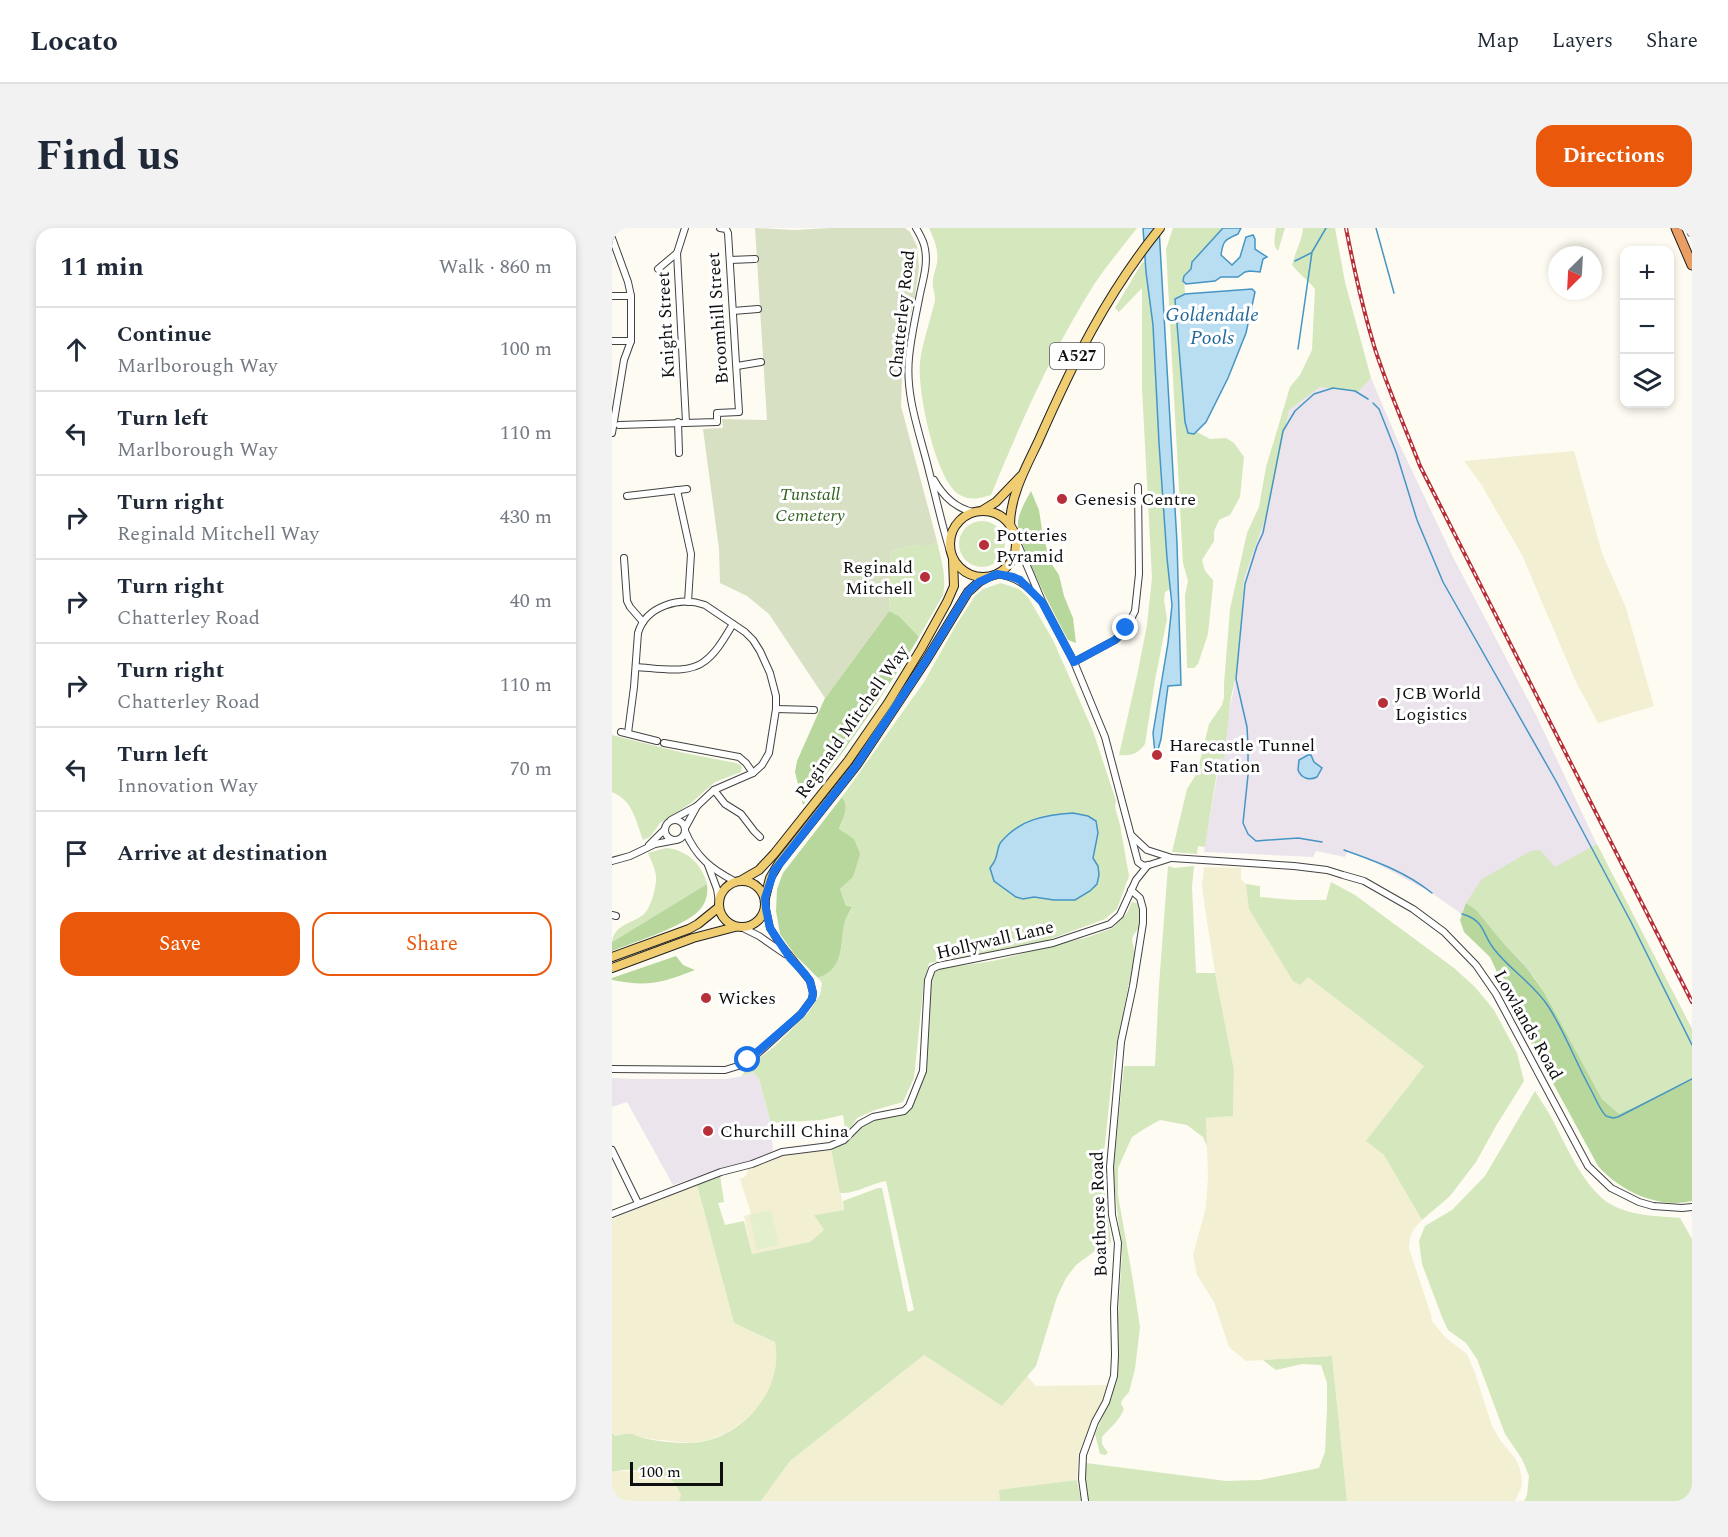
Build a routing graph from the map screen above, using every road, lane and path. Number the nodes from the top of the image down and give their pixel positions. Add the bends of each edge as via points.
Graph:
1 (685, 228) edge
2 (720, 228) edge
3 (916, 228) edge
4 (1160, 228) edge
5 (1676, 228) edge
6 (612, 240) edge
7 (677, 253) junction
8 (755, 259) dead end
9 (730, 260) junction
10 (1692, 265) edge
11 (658, 269) dead end
12 (637, 280) dead end
13 (628, 282) junction
14 (612, 296) edge
15 (631, 296) junction
16 (758, 309) dead end
17 (733, 311) junction
18 (612, 341) edge
19 (631, 341) junction
20 (761, 362) dead end
21 (737, 366) junction
22 (612, 382) edge
23 (620, 382) junction
24 (678, 422) junction
25 (686, 422) junction
26 (619, 425) dead end
27 (612, 432) edge
28 (679, 453) dead end
29 (1024, 473) junction
30 (930, 475) junction
31 (1138, 487) dead end
32 (687, 489) dead end
33 (677, 490) junction
34 (627, 496) dead end
35 (982, 511) junction
36 (973, 512) junction
37 (1010, 525) junction
38 (1016, 540) junction
39 (952, 555) junction
40 (624, 558) dead end
41 (997, 574) junction
42 (988, 577) junction
43 (688, 602) junction
44 (1042, 602) junction
45 (643, 622) junction
46 (734, 624) junction
47 (1074, 662) junction
48 (636, 668) junction
49 (776, 709) junction
50 (810, 713) dead end
51 (753, 773) junction
52 (714, 790) junction
53 (697, 806) junction
54 (671, 820) junction
55 (665, 829) junction
56 (685, 829) junction
57 (1131, 835) junction
58 (760, 838) dead end
59 (678, 839) junction
60 (646, 847) junction
61 (1148, 851) junction
62 (697, 853) junction
63 (1137, 858) junction
64 (1172, 858) junction
65 (612, 861) edge
66 (1149, 864) junction
67 (708, 865) junction
68 (1136, 879) junction
69 (738, 881) junction
70 (1131, 890) junction
71 (765, 898) junction
72 (719, 904) junction
73 (766, 909) junction
74 (739, 927) junction
75 (612, 957) edge
76 (790, 958) junction
77 (612, 968) edge
78 (612, 1068) edge
79 (612, 1150) edge
80 (638, 1203) junction
81 (1692, 1207) edge
82 (612, 1214) edge
83 (1085, 1501) edge

1 - 7 street, Knight Street
2 - 9 street, Broomhill Street via 728,233
3 - 30 street, Chatterley Road via 926,256 908,379
4 - 29 main road, A527 via 1114,290 1085,340
5 - 10 highway
6 - 13 street
7 - 11 street
7 - 25 street, Knight Street
8 - 9 street
9 - 17 street, Broomhill Street
12 - 13 street
13 - 15 street
14 - 15 street
15 - 19 street
16 - 17 street
17 - 21 street, Broomhill Street
18 - 19 street
19 - 23 street
20 - 21 street
21 - 25 street, Broomhill Street via 739,412 717,413 717,422
22 - 23 street
23 - 27 street
24 - 25 street
24 - 26 street
24 - 28 street
29 - 35 main road, A527
29 - 37 main road, A527
30 - 36 street, Chatterley Road via 951,502
30 - 39 street, Chatterley Road
31 - 47 street via 1139,574 1135,611 1125,631 1115,640
32 - 33 street
33 - 34 street
33 - 43 street via 691,554
35 - 36 main road
35 - 37 main road via 1000,515
36 - 39 main road via 954,528 950,539
37 - 38 main road
38 - 41 main road via 1011,562
38 - 44 street
39 - 42 main road via 970,575
39 - 69 main road, Reginald Mitchell Way via 954,586 888,703 781,846 759,870
40 - 45 street via 627,601
41 - 42 main road
41 - 44 street via 1020,580
42 - 71 main road, Reginald Mitchell Way via 968,592 856,766 779,863
43 - 45 street via 664,604
43 - 46 street via 705,605
44 - 47 street
45 - 48 street via 638,633
46 - 48 street via 714,652 693,668
46 - 49 street via 753,640 763,656 774,684
47 - 57 street via 1105,736
48 - 51 street via 624,733 739,757
49 - 50 street
49 - 51 street via 769,753
51 - 52 street
52 - 53 street
52 - 58 street
53 - 54 street
53 - 56 street
54 - 55 street
54 - 56 street via 679,820
55 - 59 street via 667,836
55 - 60 street
56 - 59 street
56 - 62 street
57 - 61 street
57 - 63 street
59 - 60 street
59 - 62 street
60 - 65 street
61 - 63 street via 1140,851
61 - 64 street, Lowlands Road
61 - 66 street via 1153,856
62 - 67 street
63 - 66 street via 1142,865
63 - 68 street, Hollywall Lane
64 - 66 street, Lowlands Road
64 - 81 street, Lowlands Road via 1327,870 1364,881 1413,909 1476,965 1496,994 1588,1166 1611,1188 1639,1202
66 - 68 street, Hollywall Lane
67 - 69 street
67 - 72 street
68 - 70 street, Hollywall Lane
69 - 71 main road via 754,884
69 - 72 main road via 721,894
70 - 80 street, Hollywall Lane via 1120,915 1110,924 1041,946 932,969 928,980 923,1071 904,1111 873,1117 830,1146 782,1152
70 - 83 street, Boathorse Road via 1140,898 1143,923 1121,1042 1110,1167 1118,1243 1114,1376 1083,1455
71 - 73 main road
72 - 74 main road via 724,919
72 - 75 main road via 689,929
73 - 74 main road via 757,923
73 - 76 street via 770,928
74 - 76 street
74 - 77 main road via 693,938
76 - 78 street via 810,981 812,999 801,1014 748,1060 726,1070
79 - 80 street
80 - 82 street, Hollywall Lane

